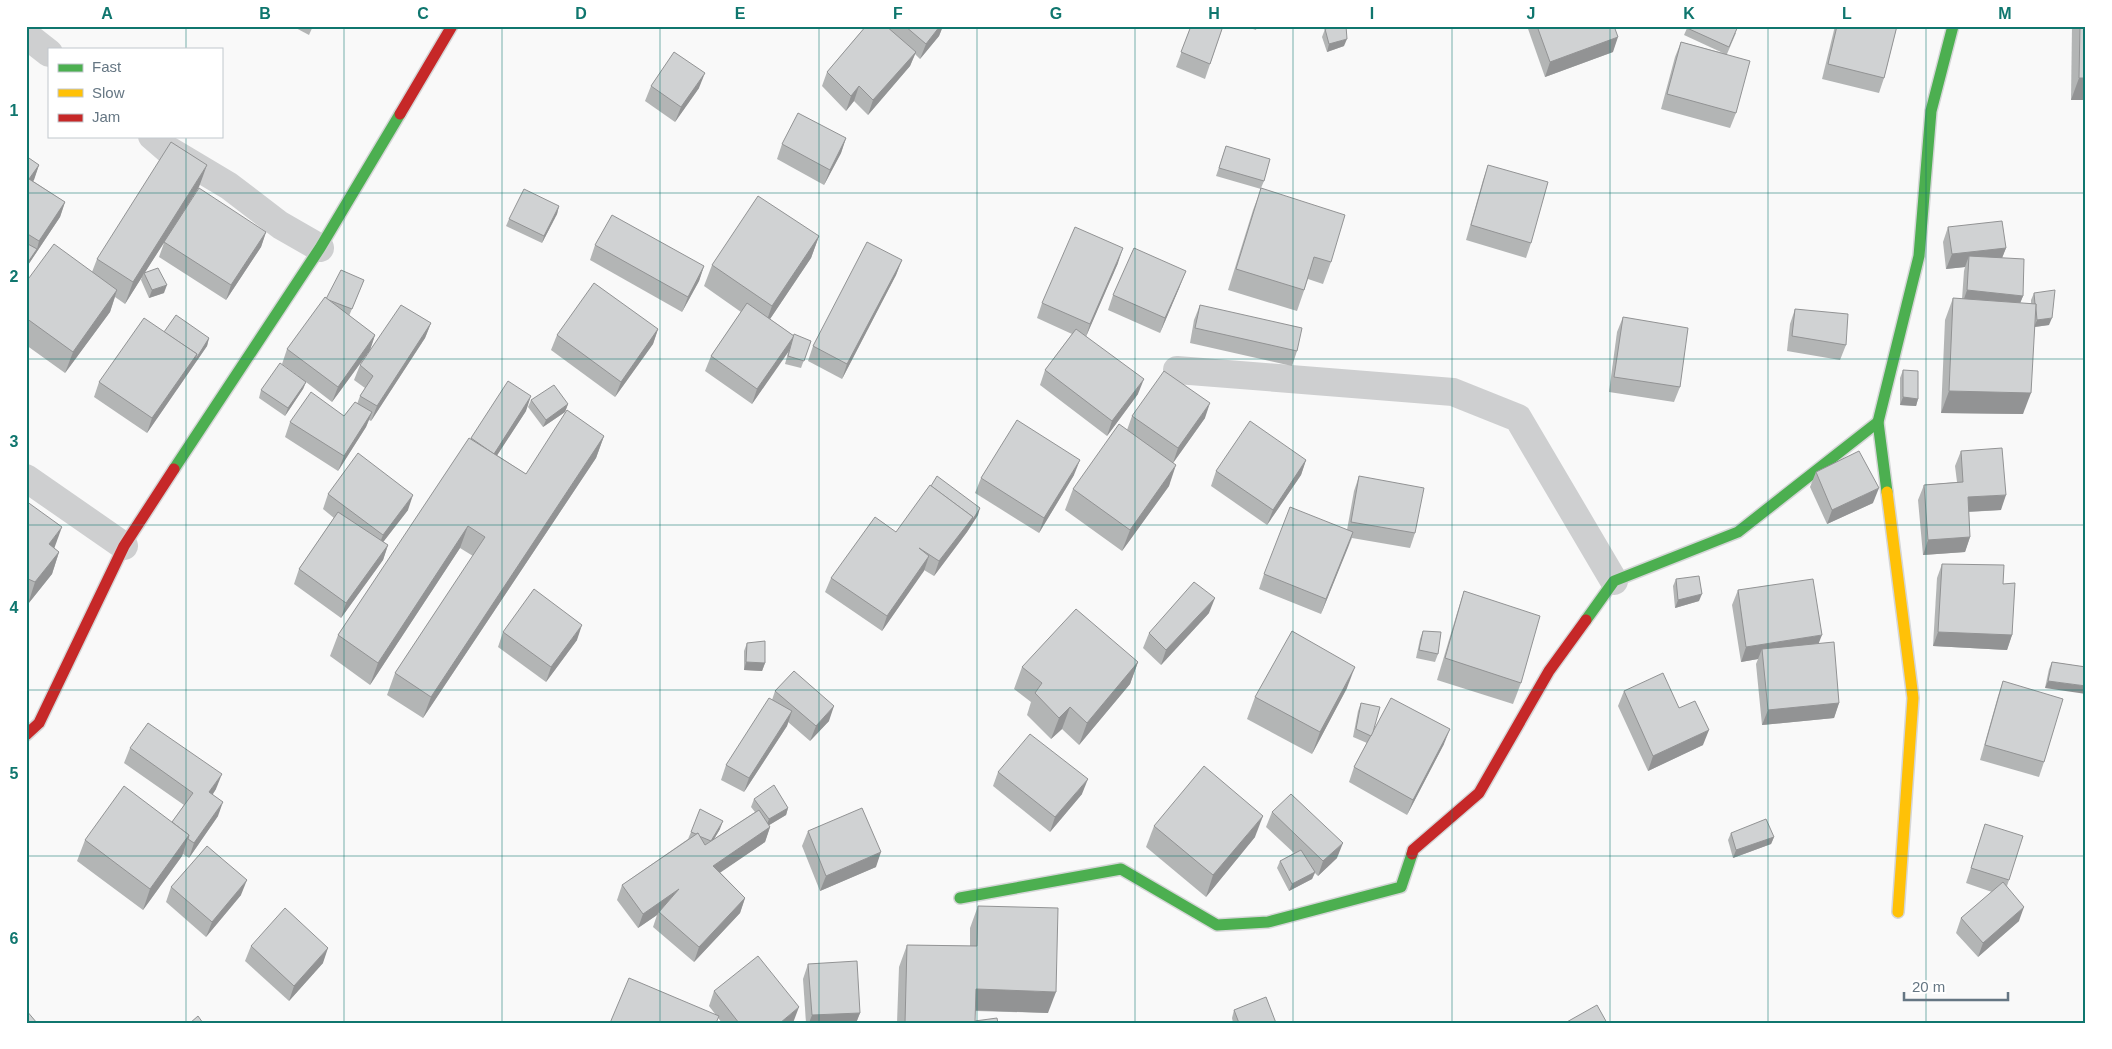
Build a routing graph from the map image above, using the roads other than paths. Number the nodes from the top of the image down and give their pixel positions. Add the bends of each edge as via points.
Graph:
1 (452, 26) edge
2 (1953, 26) edge
3 (26, 35) edge
4 (48, 52) edge
5 (154, 138) edge
6 (320, 248) junction
7 (1177, 370) dead end
8 (1878, 422) junction
9 (26, 478) edge
10 (124, 546) junction
11 (1614, 582) junction
12 (26, 735) edge
13 (960, 898) dead end
14 (1898, 912) dead end

1 - 6 street
2 - 8 street via 1931,110 1919,256
3 - 4 street
5 - 6 street via 229,186 280,225
6 - 10 street
7 - 11 street via 1453,392 1518,418
8 - 11 street via 1738,532
8 - 14 street via 1913,698
9 - 10 street
10 - 12 street via 39,723
11 - 13 street via 1549,671 1479,793 1413,850 1401,887 1268,922 1217,925 1121,869

